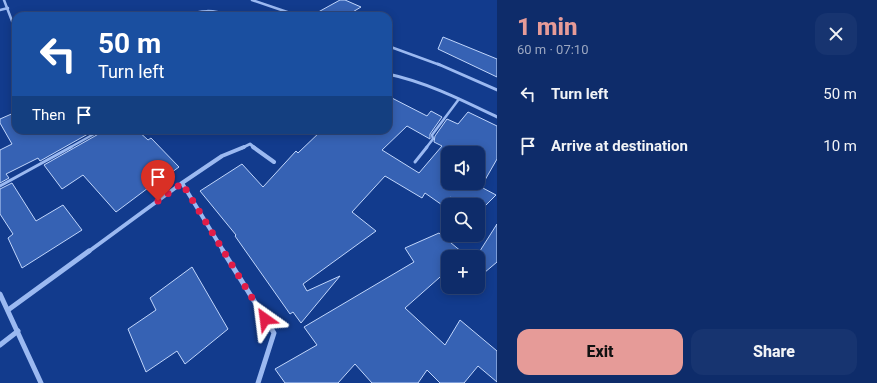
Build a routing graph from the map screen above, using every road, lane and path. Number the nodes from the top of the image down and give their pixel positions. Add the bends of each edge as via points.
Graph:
1 (4, 0) edge
2 (252, 0) edge
3 (8, 8) junction
4 (0, 10) edge
5 (195, 12) edge
6 (221, 12) edge
7 (287, 12) edge
8 (12, 21) edge
9 (392, 47) edge
10 (392, 75) edge
11 (497, 90) edge
12 (459, 99) junction
13 (497, 117) edge
14 (94, 134) edge
15 (274, 162) dead end
16 (415, 162) dead end
17 (182, 183) junction
18 (0, 186) edge
19 (0, 294) edge
20 (8, 310) junction
21 (18, 331) junction
22 (0, 345) edge
23 (41, 383) edge
24 (258, 383) edge

1 - 3 street
2 - 7 street
3 - 4 street
3 - 8 street
5 - 6 street via 209,10
9 - 11 street
10 - 12 street
12 - 13 street
12 - 16 lane
14 - 18 lane
15 - 17 street via 250,144 222,156
17 - 20 street
17 - 24 street via 274,333
19 - 20 street
20 - 21 street
21 - 22 street
21 - 23 street

